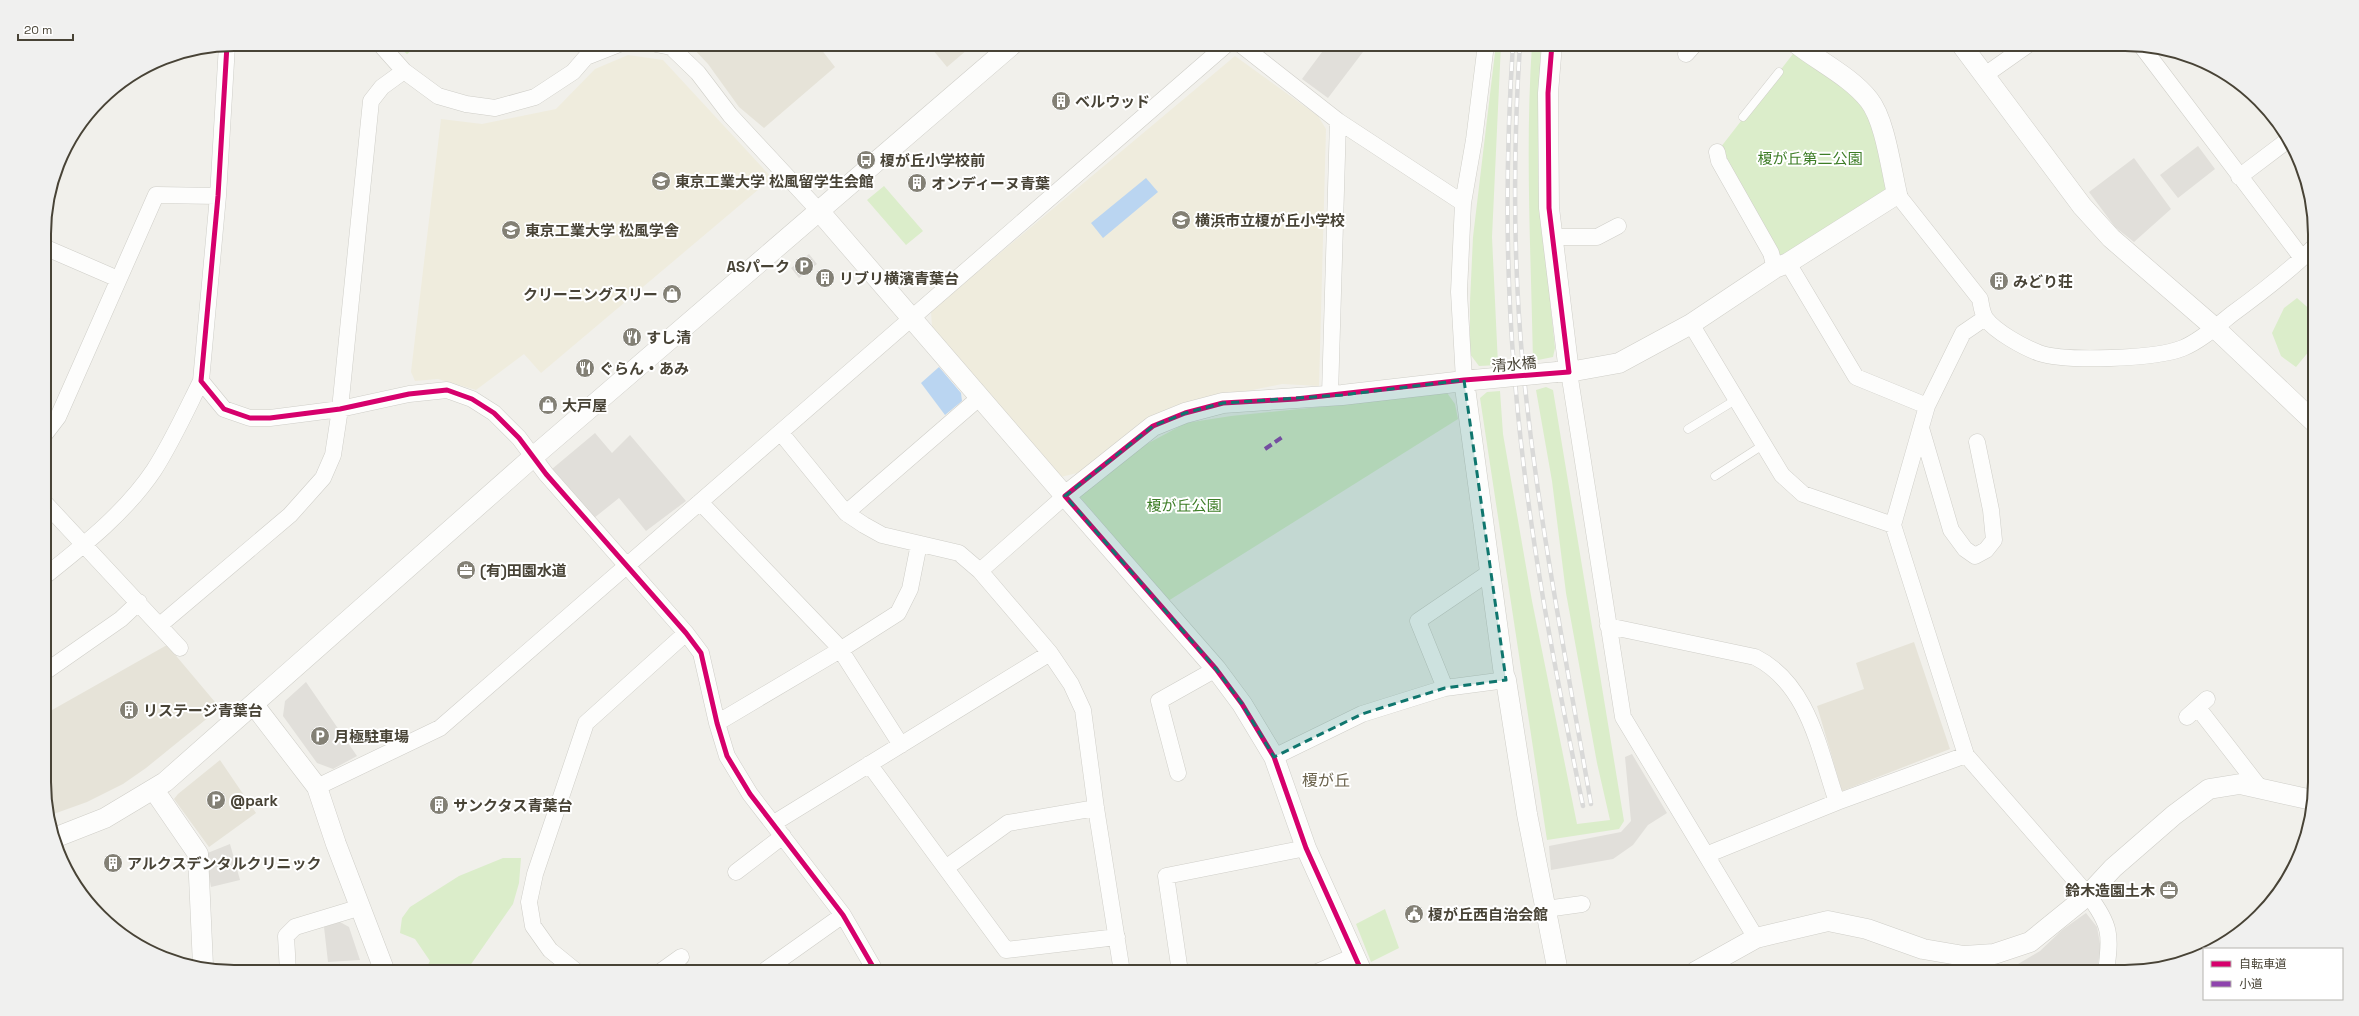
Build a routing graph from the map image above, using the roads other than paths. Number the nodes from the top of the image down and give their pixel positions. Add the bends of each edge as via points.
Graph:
1 (227, 51) edge
2 (386, 51) edge
3 (586, 51) edge
4 (675, 51) edge
5 (1005, 51) edge
6 (1219, 51) edge
7 (1249, 51) edge
8 (1485, 51) edge
9 (1551, 51) edge
10 (1807, 51) edge
11 (1966, 51) edge
12 (2019, 51) edge
13 (2146, 53) edge
14 (404, 71) junction
15 (1779, 72) dead end
16 (1985, 76) junction
17 (1743, 117) dead end
18 (1338, 121) junction
19 (2284, 143) edge
20 (1717, 152) dead end
21 (2239, 177) junction
22 (1897, 194) junction
23 (218, 196) junction
24 (1463, 203) junction
25 (820, 212) junction
26 (1618, 226) dead end
27 (1553, 237) junction
28 (51, 250) edge
29 (2308, 252) edge
30 (2302, 258) junction
31 (1782, 266) junction
32 (118, 279) junction
33 (1985, 318) junction
34 (911, 319) junction
35 (1691, 324) junction
36 (2215, 328) junction
37 (1563, 372) junction
38 (1469, 380) junction
39 (201, 381) junction
40 (1330, 395) junction
41 (979, 398) junction
42 (1737, 399) junction
43 (1928, 406) junction
44 (340, 409) junction
45 (2308, 416) edge
46 (51, 426) edge
47 (1921, 428) junction
48 (1688, 429) dead end
49 (781, 433) junction
50 (1977, 442) dead end
51 (1763, 445) junction
52 (533, 457) junction
53 (1714, 476) dead end
54 (1065, 496) junction
55 (700, 502) junction
56 (51, 508) edge
57 (846, 513) junction
58 (1893, 526) junction
59 (85, 544) junction
60 (919, 544) junction
61 (627, 566) junction
62 (51, 571) edge
63 (980, 571) junction
64 (1490, 572) junction
65 (139, 602) junction
66 (160, 625) junction
67 (1608, 626) junction
68 (686, 633) junction
69 (180, 648) dead end
70 (840, 650) junction
71 (1050, 654) junction
72 (51, 668) edge
73 (1216, 669) junction
74 (1506, 680) junction
75 (1444, 688) junction
76 (254, 705) junction
77 (2197, 708) dead end
78 (717, 723) junction
79 (901, 745) junction
80 (1966, 755) junction
81 (1274, 758) junction
82 (869, 764) junction
83 (1178, 773) dead end
84 (317, 787) junction
85 (2260, 788) junction
86 (154, 790) junction
87 (2307, 799) edge
88 (1837, 802) junction
89 (1096, 808) junction
90 (778, 829) junction
91 (59, 836) edge
92 (1306, 848) junction
93 (1706, 855) junction
94 (946, 868) junction
95 (736, 872) dead end
96 (2088, 895) junction
97 (1582, 904) dead end
98 (361, 907) junction
99 (1546, 909) junction
100 (843, 915) junction
101 (1117, 937) junction
102 (1756, 938) junction
103 (681, 957) dead end
104 (203, 962) edge
105 (1358, 964) edge
106 (288, 965) edge
107 (382, 965) edge
108 (568, 965) edge
109 (670, 965) edge
110 (771, 965) edge
111 (872, 965) edge
112 (1121, 965) edge
113 (1179, 965) edge
114 (1557, 965) edge
115 (1708, 965) edge
116 (2107, 965) edge

1 - 23 street
2 - 14 street
3 - 14 street via 573,72 535,97 495,108 466,104 438,96
4 - 25 street via 698,73 730,115
5 - 25 street
6 - 34 street
7 - 18 street
8 - 24 street
9 - 27 street via 1548,93 1549,208
10 - 22 street via 1849,81 1870,101 1883,131
11 - 16 street
12 - 16 street
13 - 21 street
14 - 44 street via 382,87 371,101
15 - 17 lane
16 - 36 street via 2082,206 2111,238
18 - 24 street
18 - 40 street
19 - 21 street
20 - 31 street via 1719,162 1771,253
21 - 30 street
22 - 31 street, 清水橋
22 - 33 street via 1980,299
23 - 32 street via 156,195
23 - 39 street
24 - 38 street via 1459,292
25 - 34 street
25 - 52 street
26 - 27 street via 1597,237
27 - 37 street
28 - 32 street
29 - 30 street
30 - 36 street via 2292,269
31 - 35 street, 清水橋
31 - 43 street via 1856,377
32 - 46 street via 58,417
33 - 36 street via 2011,339 2040,353 2106,358 2153,356 2183,348
33 - 43 street via 1963,333
34 - 41 street
34 - 49 street
35 - 37 street, 清水橋 via 1619,362
35 - 42 street
36 - 45 street
37 - 38 street, 清水橋, bridge
37 - 67 street
38 - 40 street, 清水橋
38 - 64 street
39 - 44 street via 224,409 250,418
39 - 59 street via 153,471 125,505
40 - 54 street, 清水橋 via 1222,403 1186,413 1153,426
41 - 54 street
41 - 57 street
42 - 48 lane
42 - 51 street
43 - 47 street
44 - 52 street via 409,394 447,390 472,399 494,413
44 - 66 street via 333,455 323,478 290,515
47 - 50 street via 1951,530 1965,549 1975,556 1986,550 1994,540 1991,510
47 - 58 street
49 - 55 street
49 - 57 street
51 - 53 lane
51 - 58 street via 1782,475 1803,494
52 - 61 street
52 - 76 street
54 - 63 street
54 - 73 street
55 - 61 street
55 - 70 street
56 - 59 street
57 - 60 street via 882,536
58 - 80 street
59 - 62 street
59 - 65 street
60 - 63 street via 959,553
60 - 70 street via 910,588 898,612
61 - 68 street
61 - 84 street via 440,728
63 - 71 street
64 - 74 street
64 - 75 street via 1418,621
65 - 66 street
65 - 72 street via 120,619
66 - 69 street
67 - 88 street via 1755,658 1771,665 1788,682 1804,706
67 - 93 street via 1623,717
68 - 78 street via 701,654
68 - 108 street via 586,723 535,874 529,902 533,926 550,950
70 - 78 street
70 - 79 street
71 - 79 street
71 - 89 street via 1071,684 1083,710
73 - 81 street via 1242,704
73 - 83 street via 1159,701
74 - 75 street
74 - 99 street via 1526,814
75 - 81 street via 1362,714
76 - 84 street
76 - 86 street
77 - 85 street
78 - 90 street via 727,756 750,794
79 - 82 street
80 - 88 street
80 - 96 street
81 - 92 street
82 - 90 street
82 - 94 street
84 - 98 street
85 - 87 street
85 - 96 street via 2240,784 2209,789 2174,815 2113,868
86 - 91 street via 105,818
86 - 104 street via 198,854
88 - 93 street
89 - 94 street via 1008,823
89 - 101 street
90 - 95 street
90 - 100 street
92 - 105 street
92 - 113 street via 1166,876
93 - 102 street
94 - 101 street via 1006,950
96 - 102 street via 2030,942 1994,954 1964,956 1937,951 1867,929 1828,921
96 - 116 street via 2104,916 2110,941
97 - 99 street
98 - 106 street via 295,927 286,936
98 - 107 street
99 - 114 street
100 - 110 street
100 - 111 street
101 - 112 street
102 - 115 street
103 - 109 street

